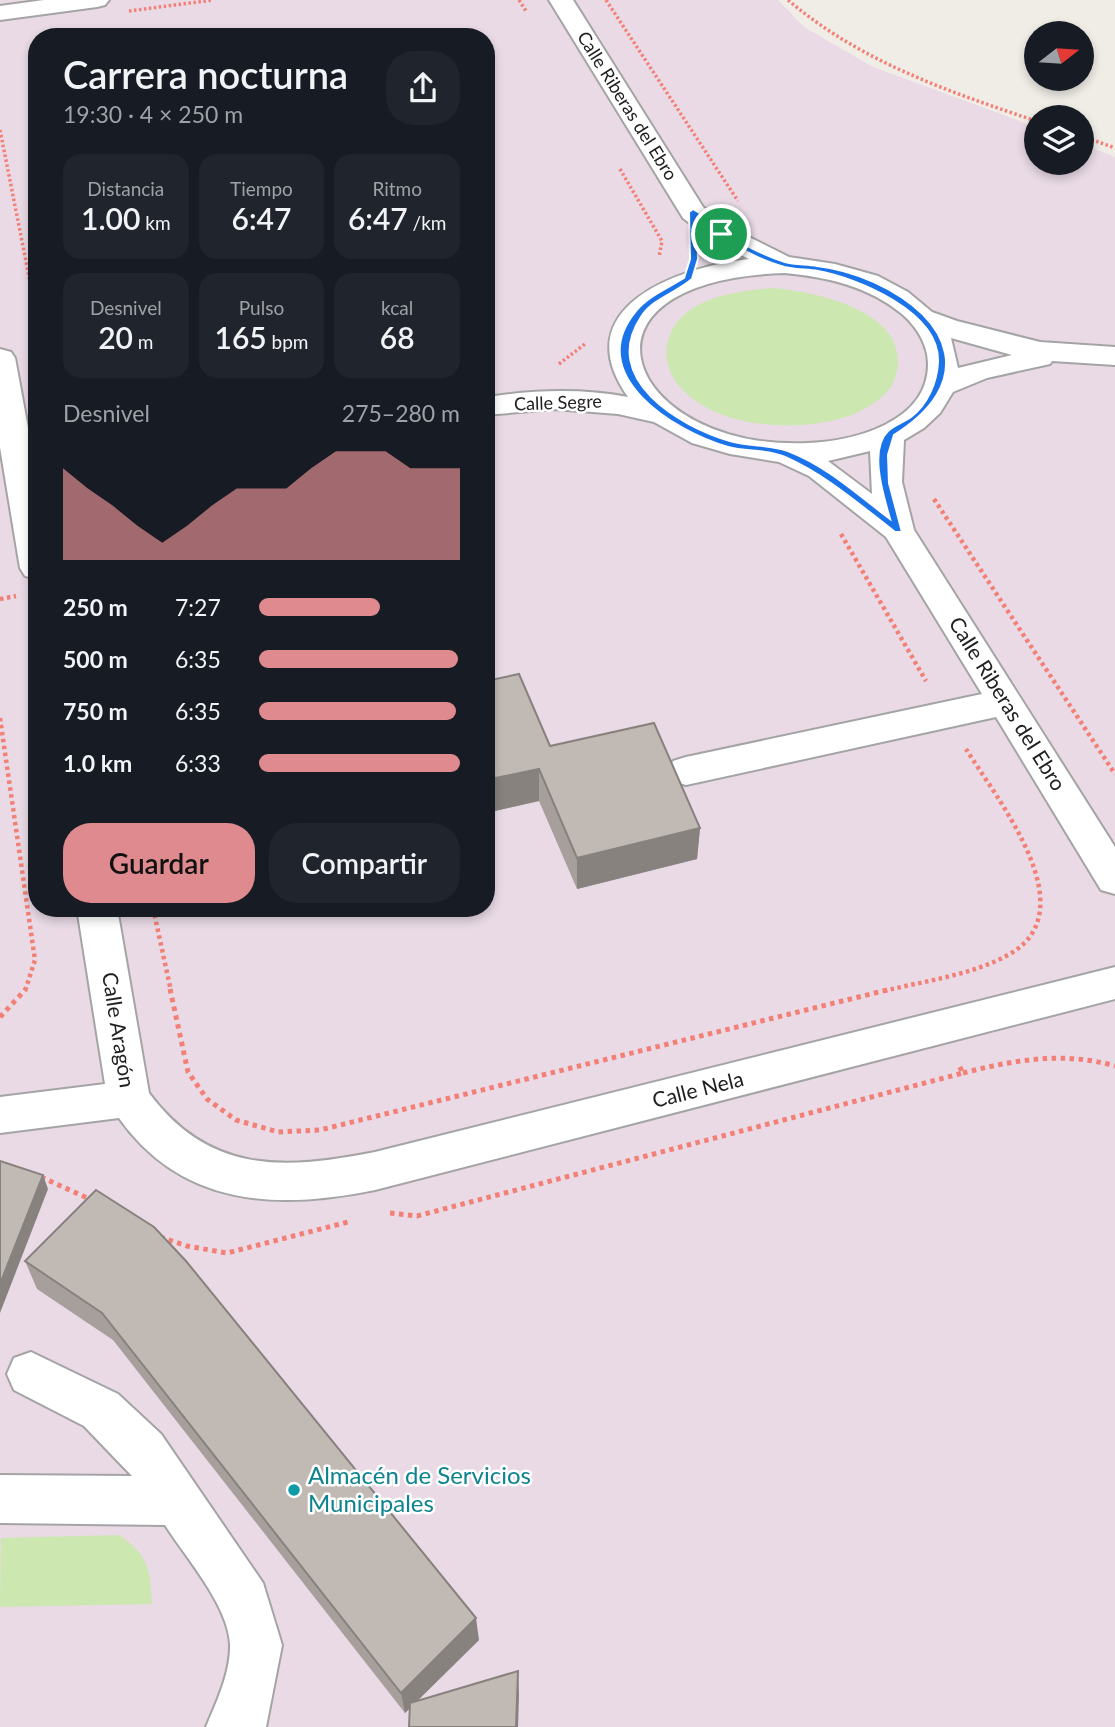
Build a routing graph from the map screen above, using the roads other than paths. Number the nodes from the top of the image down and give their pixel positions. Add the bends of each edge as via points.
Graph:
1 (97, 0) edge
2 (561, 0) edge
3 (0, 13) edge
4 (693, 212) junction
5 (784, 264) junction
6 (688, 279) junction
7 (922, 318) junction
8 (1056, 355) junction
9 (1115, 356) edge
10 (0, 358) edge
11 (605, 364) junction
12 (940, 386) junction
13 (495, 404) edge
14 (495, 405) edge
15 (665, 416) junction
16 (890, 434) junction
17 (783, 453) junction
18 (20, 491) edge
19 (28, 527) edge
20 (898, 530) junction
21 (1006, 702) junction
22 (686, 771) dead end
23 (1115, 879) edge
24 (99, 917) edge
25 (1115, 983) edge
26 (129, 1099) junction
27 (0, 1115) edge
28 (279, 1184) joint
29 (32, 1374) dead end
30 (0, 1499) edge
31 (178, 1501) junction
32 (233, 1727) edge

1 - 3 street
2 - 4 street, Calle Riberas del Ebro
4 - 5 street, Calle Riberas del Ebro via 721,234
4 - 6 street via 694,259
5 - 6 street via 723,269
5 - 7 street via 863,281 900,299
6 - 11 street via 659,295 637,315
7 - 8 street via 1001,344
7 - 12 street via 943,358
8 - 9 street
8 - 12 street via 978,371
10 - 18 street
11 - 13 street, Calle Segre
11 - 15 street via 627,368 635,384
12 - 16 street via 917,417
14 - 15 street, Calle Segre via 578,398 615,402
15 - 17 street via 730,445
16 - 17 street via 830,451
16 - 20 street, Calle Riberas del Ebro via 884,483
17 - 20 street, Calle Riberas del Ebro via 820,469
18 - 19 street
20 - 21 street, Calle Riberas del Ebro
21 - 22 street
21 - 23 street, Calle Riberas del Ebro
24 - 26 street, Calle Aragón
25 - 28 street, Calle Nela via 349,1177
26 - 27 street
26 - 28 street, Calle Aragón via 143,1122 163,1141 199,1165 240,1179
29 - 31 street via 102,1410 144,1451
30 - 31 street
31 - 32 street via 245,1601 256,1645 241,1722

